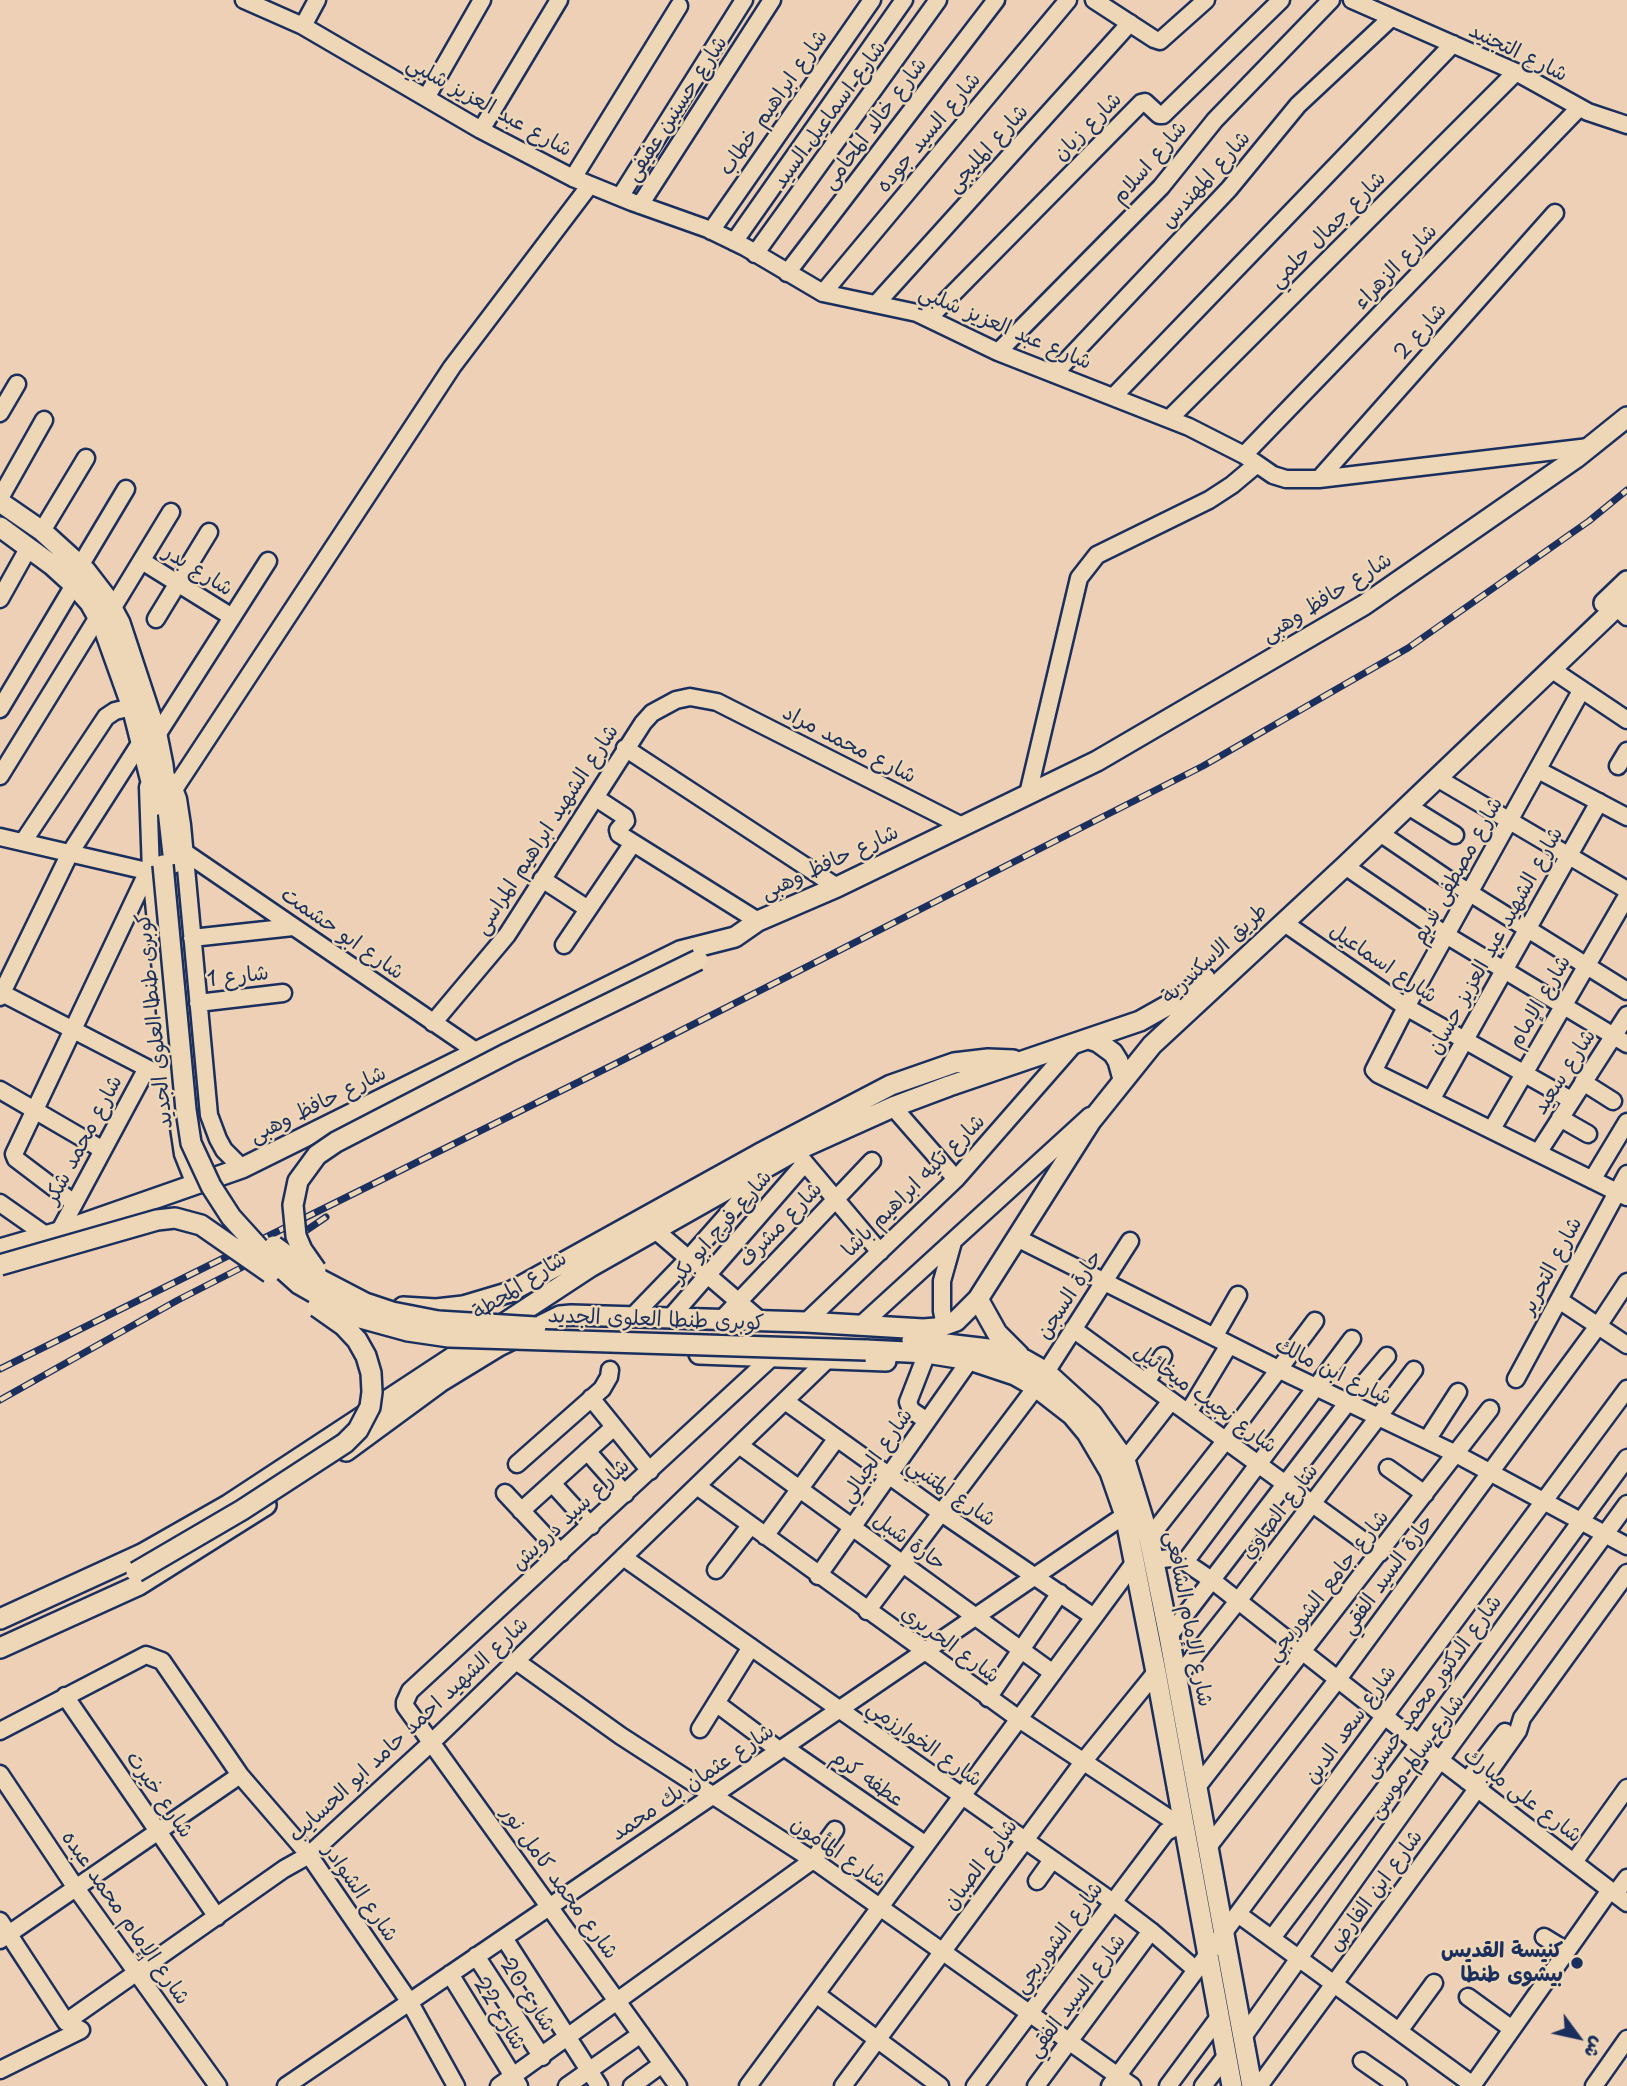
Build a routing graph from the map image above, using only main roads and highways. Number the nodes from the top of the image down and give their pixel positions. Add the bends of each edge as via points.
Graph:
1 (1627, 417) edge
2 (0, 500) edge
3 (0, 527) edge
4 (36, 539) junction
5 (1627, 581) edge
6 (1624, 607) edge
7 (105, 613) junction
8 (149, 739) junction
9 (164, 864) junction
10 (735, 937) junction
11 (1082, 1041) junction
12 (1025, 1061) junction
13 (1123, 1079) junction
14 (0, 1249) edge
15 (0, 1265) edge
16 (332, 1286) junction
17 (548, 1295) junction
18 (978, 1300) junction
19 (365, 1303) junction
20 (560, 1316) junction
21 (866, 1337) junction
22 (499, 1346) junction
23 (927, 1353) junction
24 (1025, 1360) junction
25 (1041, 1379) junction
26 (1144, 1561) junction
27 (0, 1619) edge
28 (0, 1634) edge
29 (0, 1648) edge
30 (1232, 2086) edge
31 (1252, 2086) edge

1 - 10 main road, شارع حافظ وهبى via 1491,518 1320,632 1097,761 758,921
2 - 4 main road
3 - 4 main road
4 - 7 main road via 106,597
5 - 11 main road, طريق الاسكندرية via 1199,984 1140,1021
6 - 13 main road, طريق الاسكندرية via 1551,669 1167,1029
7 - 8 main road via 132,708
7 - 8 main road via 124,635
8 - 9 main road, كوبرى طنطا العلوى الجديد via 156,766
9 - 16 main road, كوبرى طنطا العلوى الجديد, bridge via 197,1108 208,1154 254,1226 285,1255
9 - 21 main road, كوبرى طنطا العلوى الجديد, bridge via 191,1143 232,1217 299,1284 357,1317 449,1337
10 - 14 main road, شارع حافظ وهبى via 680,951 242,1168
10 - 16 main road, bridge via 317,1155 299,1181 294,1220 310,1264
11 - 12 main road, شارع المحطة
11 - 13 main road via 1113,1053
12 - 17 main road, شارع المحطة via 892,1107 800,1157 759,1170
12 - 19 main road, bridge via 954,1063 891,1085 536,1279 486,1301 436,1309
13 - 18 main road, طريق الاسكندرية via 1078,1141
15 - 28 main road, bridge via 157,1220 184,1219 221,1238 344,1326 357,1340 371,1373 370,1407 352,1437 242,1510 136,1572
16 - 19 main road, كوبرى طنطا العلوى الجديد, bridge
17 - 20 main road
17 - 27 main road, شارع المحطة via 228,1505 142,1554
18 - 21 main road, طريق الاسكندرية via 945,1325
18 - 24 main road via 997,1333
19 - 21 main road, كوبرى طنطا العلوى الجديد, bridge via 411,1317 465,1324
20 - 21 main road via 806,1322
20 - 22 main road, شارع المحطة
21 - 23 main road, شارع الإمام الشافعى
21 - 24 main road, شارع الإمام الشافعى via 975,1346
22 - 23 main road, شارع الإمام الشافعى via 896,1361
22 - 29 main road, شارع المحطة via 150,1579
23 - 25 main road, شارع الإمام الشافعى
24 - 25 main road, شارع الإمام الشافعى
25 - 26 main road, شارع الإمام الشافعى via 1100,1451
25 - 26 main road, شارع الإمام الشافعى via 1092,1414 1125,1460 1149,1538
26 - 30 main road, شارع الإمام الشافعى via 1156,1672 1202,1963 1219,2017
26 - 31 main road, شارع الإمام الشافعى via 1169,1636

